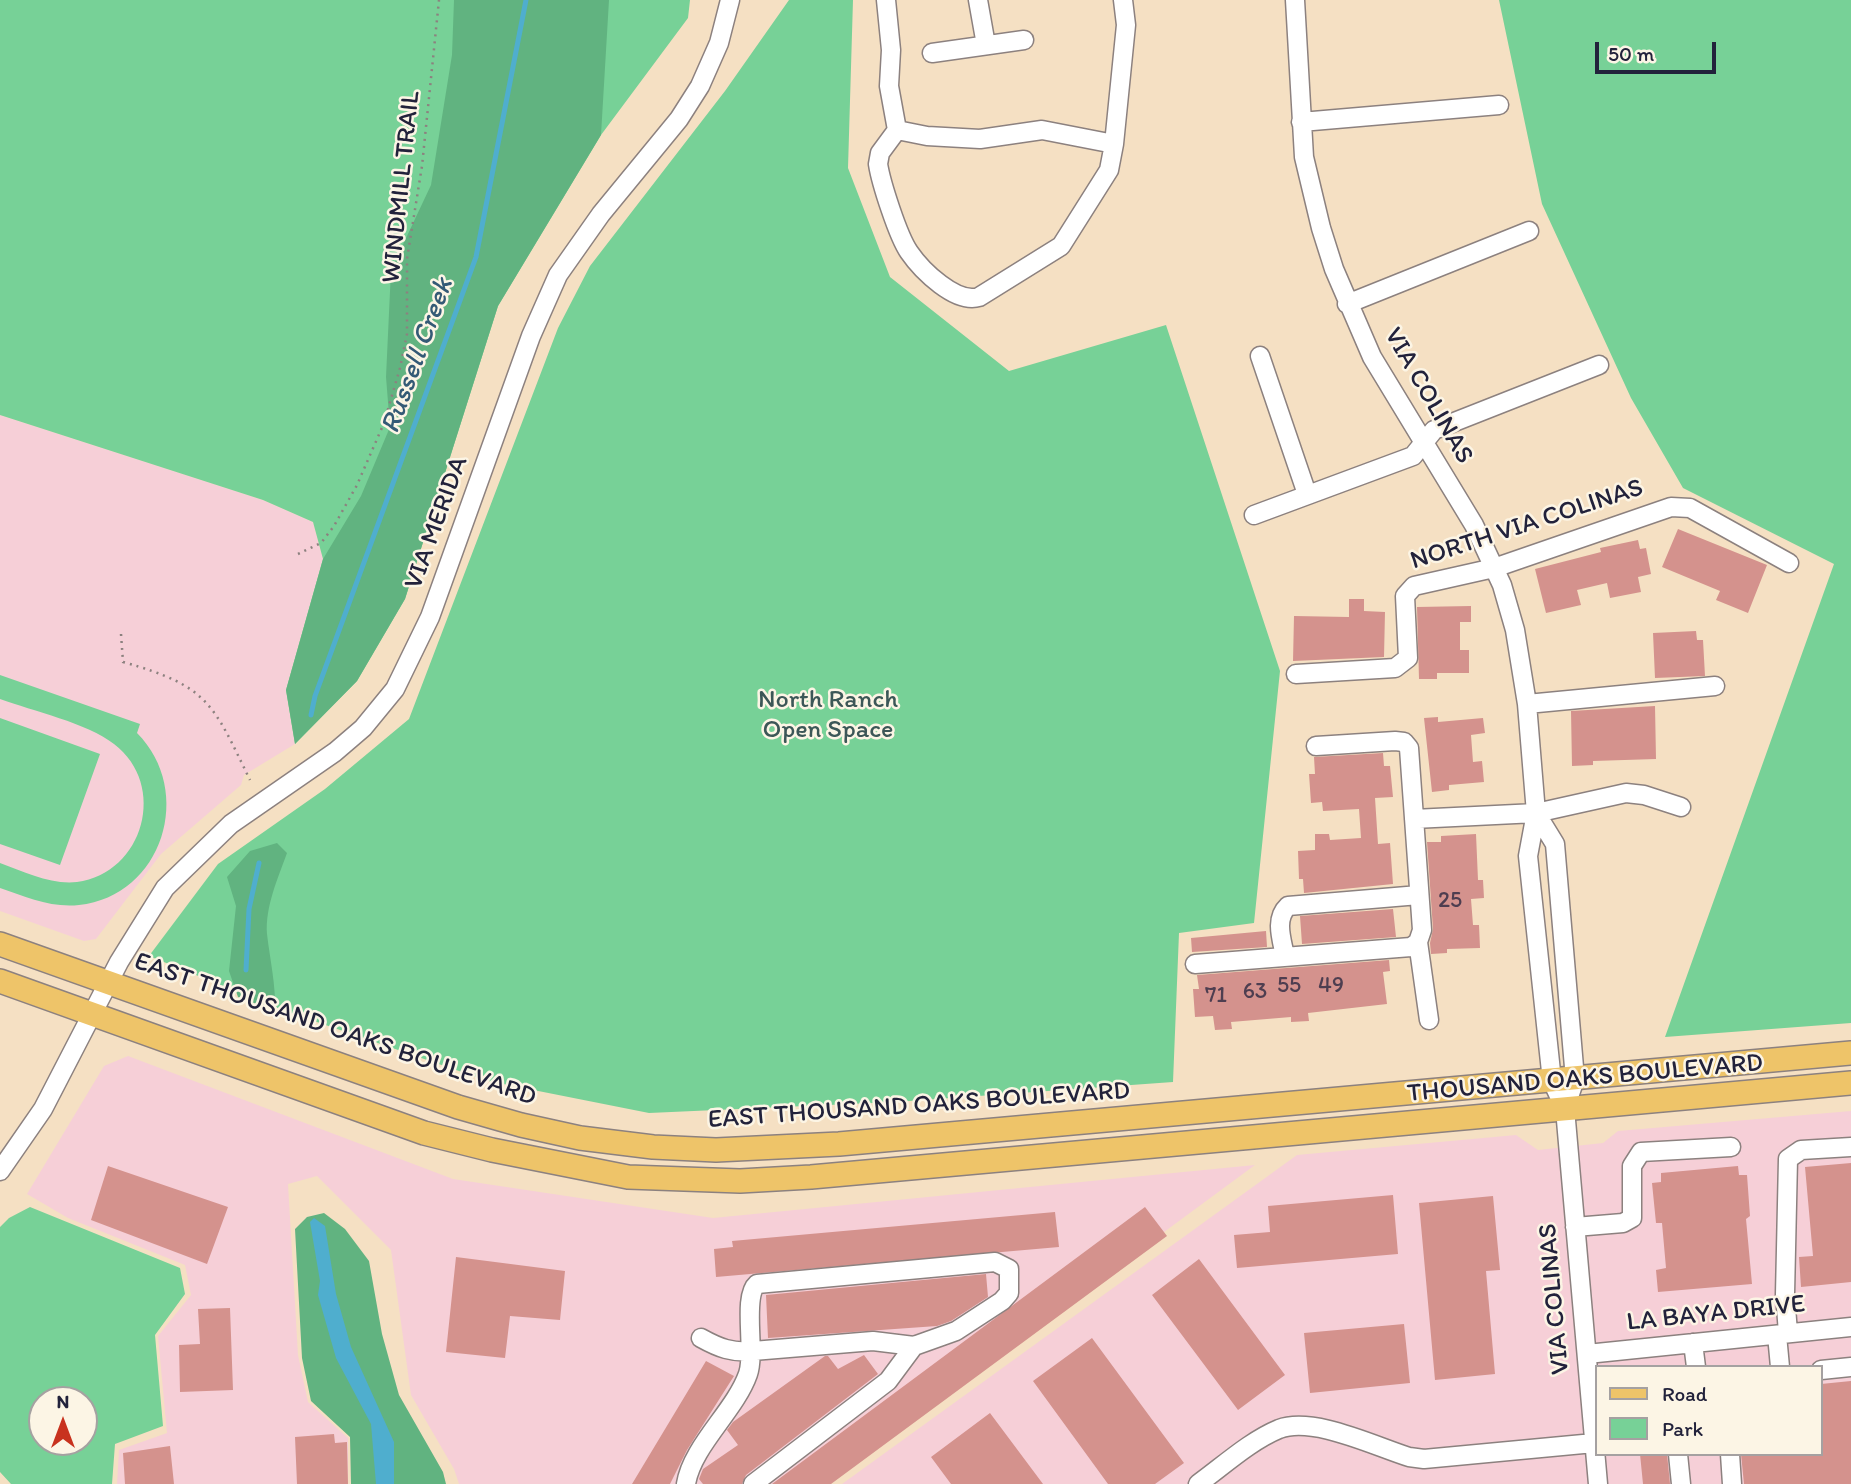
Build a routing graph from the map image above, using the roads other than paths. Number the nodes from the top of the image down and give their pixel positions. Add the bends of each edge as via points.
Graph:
1 (730, 0) edge
2 (886, 0) edge
3 (978, 0) edge
4 (1123, 0) edge
5 (1296, 0) edge
6 (1024, 40) dead end
7 (986, 45) junction
8 (932, 53) dead end
9 (1499, 105) dead end
10 (1301, 122) junction
11 (897, 130) junction
12 (1114, 144) junction
13 (1529, 230) dead end
14 (1347, 304) junction
15 (1260, 356) dead end
16 (1600, 365) dead end
17 (1425, 442) junction
18 (1307, 494) junction
19 (1254, 515) dead end
20 (1788, 563) dead end
21 (1494, 568) junction
22 (1296, 674) dead end
23 (1715, 686) dead end
24 (1527, 704) junction
25 (1315, 746) dead end
26 (1681, 807) dead end
27 (1536, 813) junction
28 (1413, 819) junction
29 (1419, 895) junction
30 (1418, 942) junction
31 (0, 944) edge
32 (1285, 956) junction
33 (1195, 964) dead end
34 (0, 981) edge
35 (100, 997) junction
36 (1429, 1020) dead end
37 (1851, 1054) edge
38 (1563, 1080) junction
39 (1851, 1083) edge
40 (1368, 1097) joint
41 (1565, 1109) junction
42 (1325, 1131) joint
43 (839, 1144) junction
44 (1731, 1147) dead end
45 (1851, 1147) edge
46 (0, 1171) edge
47 (682, 1181) junction
48 (1575, 1227) junction
49 (1851, 1327) edge
50 (1783, 1334) junction
51 (701, 1338) dead end
52 (1693, 1343) junction
53 (914, 1346) junction
54 (753, 1351) junction
55 (1587, 1354) junction
56 (1696, 1365) edge
57 (1780, 1365) edge
58 (1851, 1367) edge
59 (1823, 1370) edge
60 (1594, 1443) junction
61 (1678, 1456) edge
62 (1730, 1456) edge
63 (686, 1484) edge
64 (753, 1484) edge
65 (1198, 1484) edge
66 (1598, 1484) edge
67 (1681, 1484) edge
68 (1732, 1484) edge

1 - 35 street, VIA MERIDA via 719,43 700,86 558,275 531,336 430,617 395,689 363,728 335,752 281,787 198,852 140,924
2 - 11 street via 889,86
3 - 7 street
4 - 12 street via 1126,25
5 - 10 street, VIA COLINAS
6 - 7 street
7 - 8 street
9 - 10 street
10 - 14 street, VIA COLINAS via 1318,215
11 - 12 street via 981,139 1042,130
11 - 12 street via 880,153 878,164 907,250 956,295 970,300 1061,246 1109,170
13 - 14 street
14 - 17 street, VIA COLINAS via 1372,357
15 - 18 street
16 - 17 street via 1434,430
17 - 18 street via 1413,456
17 - 21 street, VIA COLINAS
18 - 19 street
20 - 21 street, NORTH VIA COLINAS via 1680,506
21 - 22 street, NORTH VIA COLINAS via 1408,589 1408,658 1395,668
21 - 24 street, VIA COLINAS via 1515,630
23 - 24 street
24 - 27 street, VIA COLINAS
25 - 28 street via 1404,742 1409,748
26 - 27 street via 1626,793
27 - 28 street
27 - 38 street, VIA COLINAS via 1528,856
27 - 38 street, VIA COLINAS via 1555,844
28 - 29 street
29 - 30 street via 1422,930
29 - 32 street via 1288,906 1280,920
30 - 32 street via 1411,947
30 - 36 street
31 - 35 main road, EAST THOUSAND OAKS BOULEVARD
32 - 33 street
34 - 35 main road, EAST THOUSAND OAKS BOULEVARD
35 - 43 main road, EAST THOUSAND OAKS BOULEVARD via 458,1107 580,1138 716,1150
35 - 46 street, VIA MERIDA via 43,1110
35 - 47 main road, EAST THOUSAND OAKS BOULEVARD via 424,1133 559,1166
37 - 38 main road, THOUSAND OAKS BOULEVARD
38 - 40 main road, THOUSAND OAKS BOULEVARD
38 - 41 street, VIA COLINAS
39 - 41 main road, THOUSAND OAKS BOULEVARD
40 - 43 main road, EAST THOUSAND OAKS BOULEVARD
41 - 42 main road, THOUSAND OAKS BOULEVARD
41 - 48 street, VIA COLINAS
42 - 47 main road, EAST THOUSAND OAKS BOULEVARD via 811,1177
43 - 47 main road via 811,1159 690,1165
44 - 48 street via 1641,1152 1632,1166 1632,1218 1623,1223
45 - 50 street via 1801,1150 1788,1159
48 - 55 street, VIA COLINAS
49 - 50 street, LA BAYA DRIVE
50 - 52 street, LA BAYA DRIVE
50 - 57 street
51 - 54 street via 728,1351
52 - 55 street, LA BAYA DRIVE
52 - 56 street
53 - 54 street via 873,1341
53 - 54 street via 956,1331 1002,1301 1009,1293 1009,1269 995,1262 757,1284 750,1296
53 - 64 street via 888,1381
54 - 63 street via 743,1387
55 - 60 street, VIA COLINAS
58 - 59 street
60 - 65 street via 1424,1459 1298,1425 1268,1435
60 - 66 street, VIA COLINAS
61 - 67 street
62 - 68 street

